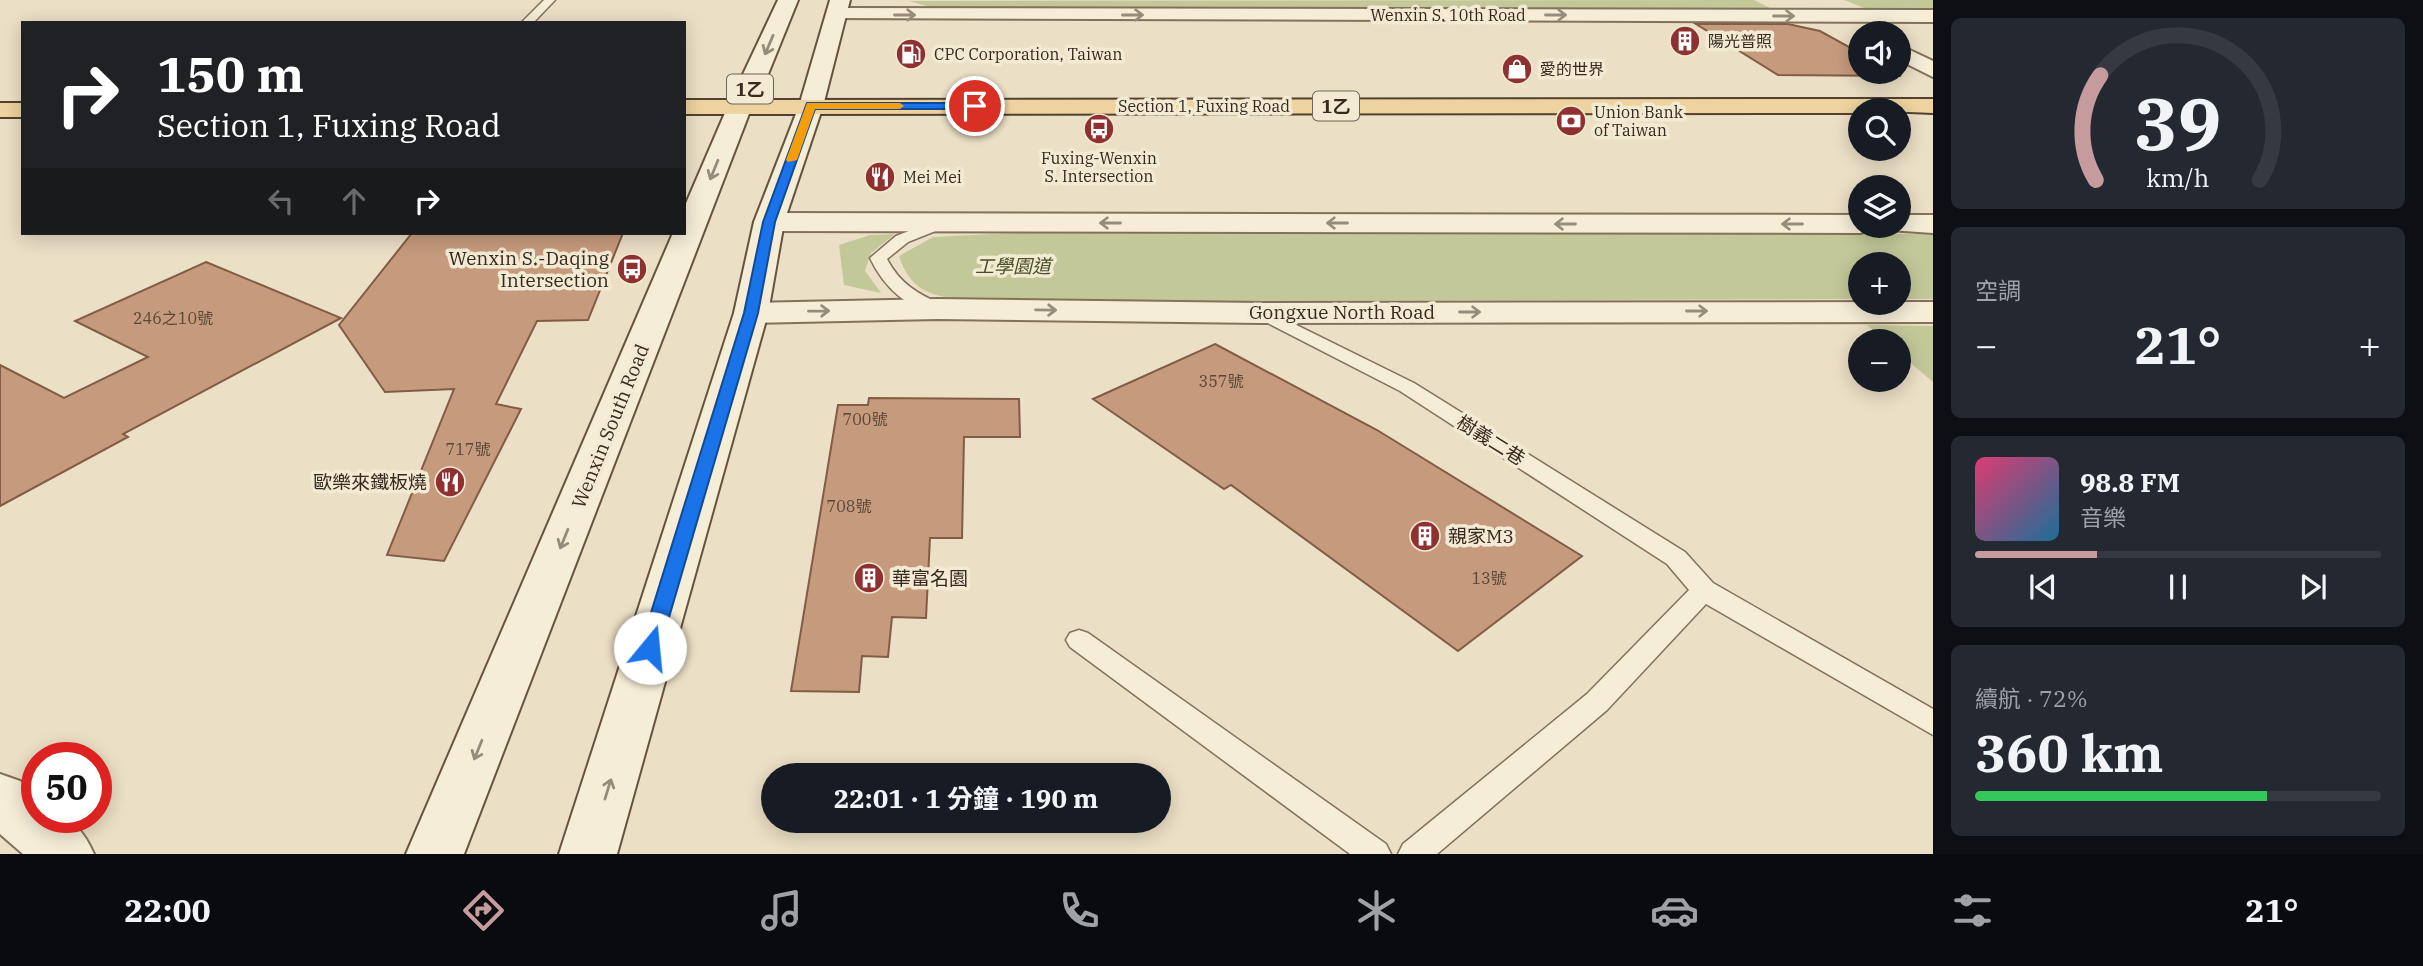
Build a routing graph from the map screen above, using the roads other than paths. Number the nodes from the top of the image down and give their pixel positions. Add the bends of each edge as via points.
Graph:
1 (550, 0) edge
2 (788, 0) edge
3 (1805, 0) edge
4 (839, 7) edge
5 (1832, 16) junction
6 (1933, 16) edge
7 (528, 21) edge
8 (1848, 24) edge
9 (1911, 58) edge
10 (1933, 70) edge
11 (686, 89) edge
12 (1933, 90) edge
13 (0, 92) edge
14 (21, 92) edge
15 (813, 97) junction
16 (745, 98) junction
17 (1933, 106) edge
18 (686, 107) edge
19 (0, 110) edge
20 (21, 110) edge
21 (769, 222) junction
22 (942, 223) junction
23 (1848, 224) edge
24 (1911, 224) edge
25 (1933, 224) edge
26 (937, 309) junction
27 (1933, 312) edge
28 (751, 313) junction
29 (1262, 313) junction
30 (1704, 590) junction
31 (1079, 640) dead end
32 (1933, 723) edge
33 (0, 799) edge
34 (65, 854) edge
35 (435, 854) edge
36 (588, 854) edge
37 (1375, 854) edge
38 (1414, 854) edge

1 - 7 lane
2 -> 16 street, Wenxin South Road
3 - 5 street
4 -> 5 street, Wenxin S. 10th Road
4 - 15 street
5 - 6 street, Wenxin S. 10th Road
5 - 8 street
9 - 10 street
11 - 16 main road, Section 1, Fuxing Road / 1乙
12 - 15 main road, Section 1, Fuxing Road / 1乙
13 - 14 main road
15 - 16 main road, Section 1, Fuxing Road / 1乙
15 - 17 main road, Section 1, Fuxing Road / 1乙
15 - 21 street
16 - 18 main road, Section 1, Fuxing Road / 1乙
16 -> 35 street, Wenxin South Road
19 - 20 main road
21 - 22 street
21 - 28 street
23 -> 22 street
22 - 26 lane via 902,239 878,258 888,280
24 - 25 street
28 -> 26 street, Gongxue North Road
26 -> 29 street, Gongxue North Road
29 -> 27 street, Gongxue North Road
36 -> 28 street
29 - 30 lane, 樹義二巷 via 1408,387 1675,558
30 - 32 lane, 樹義二巷
30 - 38 lane via 1597,702
31 - 37 lane
33 - 34 street

